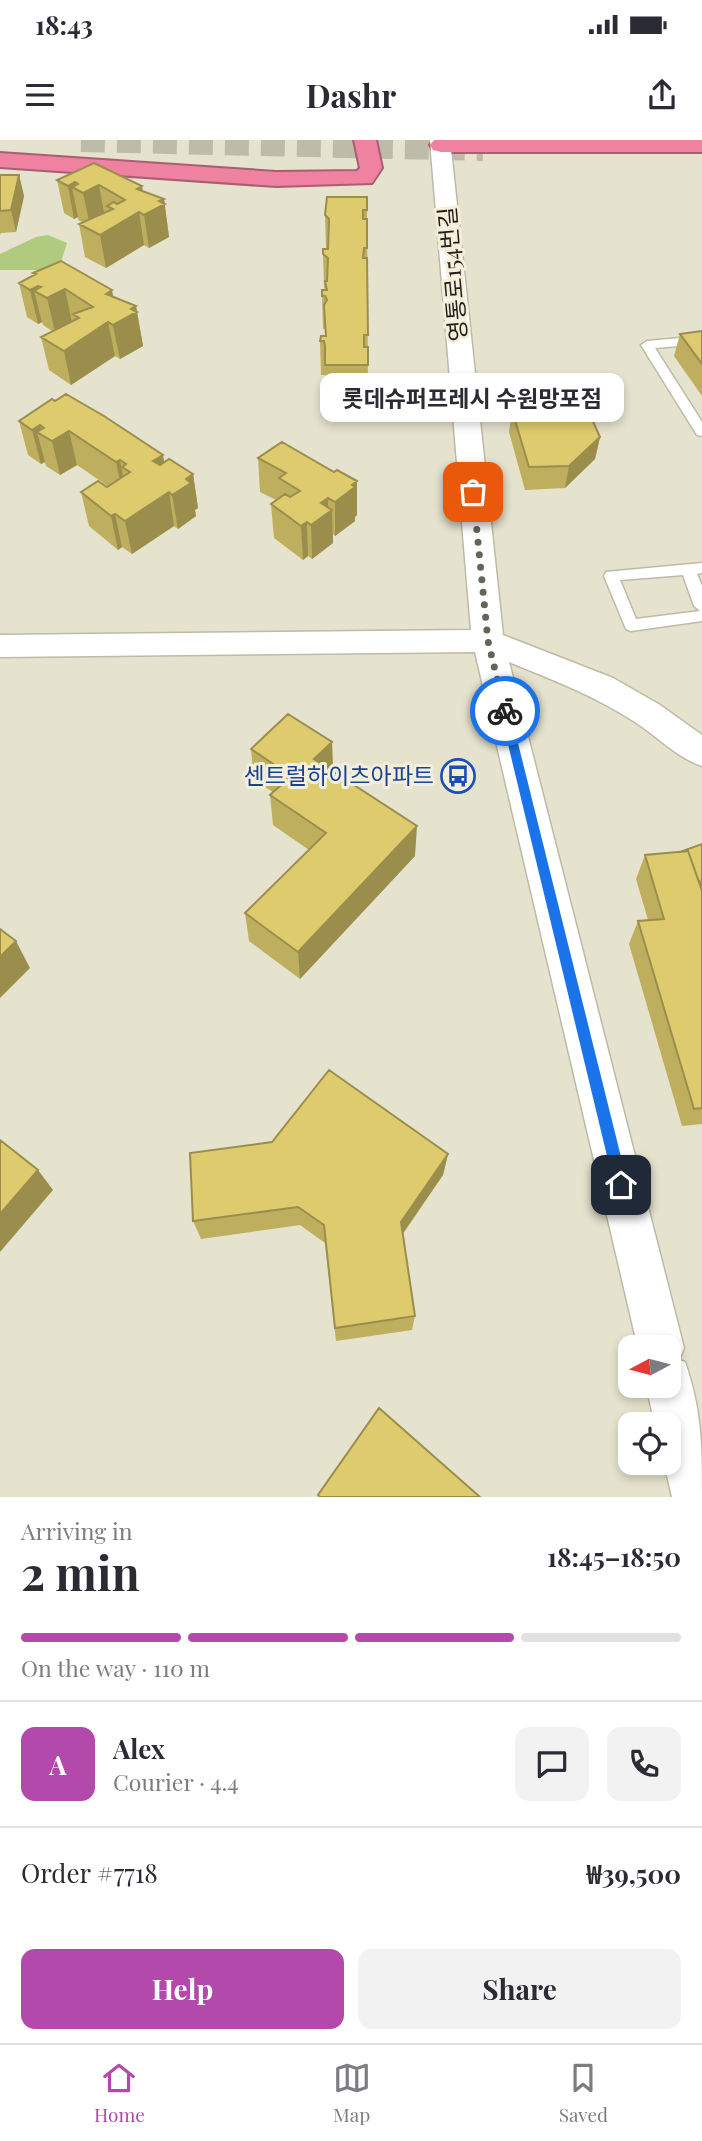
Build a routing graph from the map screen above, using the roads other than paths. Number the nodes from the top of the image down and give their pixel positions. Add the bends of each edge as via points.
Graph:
1 (365, 140) edge
2 (441, 142) edge
3 (702, 145) edge
4 (0, 160) edge
5 (702, 340) edge
6 (702, 432) edge
7 (695, 568) edge
8 (702, 606) edge
9 (702, 616) edge
10 (0, 625) edge
11 (488, 641) junction
12 (0, 646) edge
13 (31, 648) junction
14 (0, 653) edge
15 (702, 753) edge
16 (658, 1335) edge
17 (673, 1398) edge
18 (697, 1497) edge

1 - 4 highway via 371,168 364,178 276,179
2 - 3 highway
2 - 11 street, 영통로154번길
5 - 6 lane via 647,345
7 - 8 lane
7 - 9 lane via 611,576 631,625
10 - 13 street
11 - 13 street
11 - 15 street via 602,687
11 - 16 street, 영통로154번길
12 - 13 street
13 - 14 street
17 - 18 street

